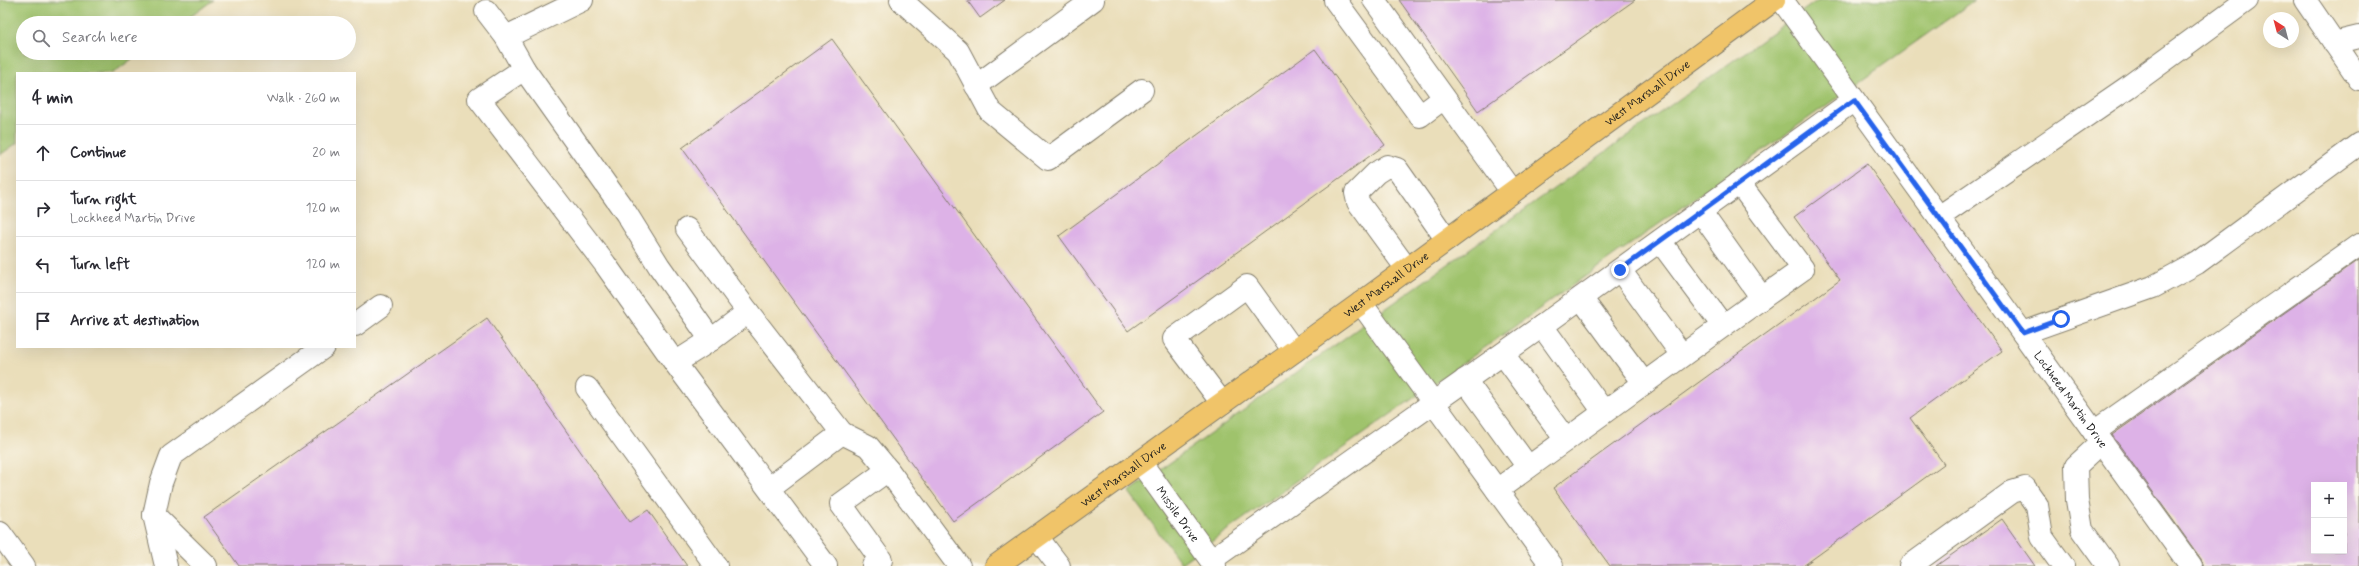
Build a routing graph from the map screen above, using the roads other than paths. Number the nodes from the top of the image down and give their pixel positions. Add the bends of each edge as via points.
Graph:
1 (582, 0) edge
2 (901, 0) edge
3 (1093, 0) edge
4 (1335, 0) edge
5 (1374, 0) edge
6 (1774, 0) edge
7 (1782, 0) edge
8 (2247, 0) edge
9 (2305, 0) edge
10 (486, 11) dead end
11 (506, 36) junction
12 (2359, 37) edge
13 (2334, 43) junction
14 (524, 69) junction
15 (2359, 79) edge
16 (976, 86) junction
17 (1142, 90) dead end
18 (1444, 98) junction
19 (1854, 100) junction
20 (2359, 144) edge
21 (1739, 183) junction
22 (1512, 192) junction
23 (1700, 212) junction
24 (1939, 217) junction
25 (687, 229) dead end
26 (1447, 240) junction
27 (1660, 241) junction
28 (2359, 245) edge
29 (1407, 269) junction
30 (1620, 270) junction
31 (1581, 298) junction
32 (1762, 298) junction
33 (1361, 303) junction
34 (381, 306) dead end
35 (748, 312) junction
36 (356, 324) edge
37 (1542, 326) junction
38 (1723, 326) junction
39 (2023, 333) junction
40 (712, 340) junction
41 (323, 348) edge
42 (1294, 351) junction
43 (1503, 354) junction
44 (1682, 356) junction
45 (675, 363) junction
46 (1465, 380) junction
47 (1644, 383) junction
48 (587, 388) dead end
49 (1222, 402) junction
50 (1434, 403) junction
51 (1604, 412) junction
52 (842, 433) junction
53 (2098, 437) junction
54 (1566, 440) junction
55 (1141, 463) junction
56 (1528, 467) junction
57 (888, 470) junction
58 (769, 488) junction
59 (1497, 490) junction
60 (154, 515) junction
61 (0, 533) edge
62 (1037, 537) junction
63 (1213, 563) edge
64 (24, 566) edge
65 (166, 566) edge
66 (206, 566) edge
67 (716, 566) edge
68 (826, 566) edge
69 (873, 566) edge
70 (959, 566) edge
71 (996, 566) edge
72 (1059, 566) edge
73 (1552, 566) edge
74 (1910, 566) edge
75 (2063, 566) edge
76 (2108, 566) edge
77 (2191, 566) edge

1 - 11 lane
2 - 16 lane via 958,51
3 - 16 lane
4 - 18 lane via 1420,116
5 - 18 lane
6 - 22 main road, West Marshall Drive
7 - 19 lane, Lockheed Martin Drive
8 - 24 lane via 2128,87
9 - 13 lane
10 - 11 lane
11 - 14 lane
12 - 13 lane
13 - 15 lane
14 - 40 lane
14 - 45 lane via 479,99 605,264
16 - 17 lane via 990,111 1048,159
18 - 22 lane
19 - 21 lane
19 - 24 lane, Lockheed Martin Drive
20 - 39 lane via 2197,263 2153,287
21 - 23 lane
21 - 32 lane via 1803,269
22 - 26 main road, West Marshall Drive
23 - 27 lane
23 - 32 lane
24 - 39 lane, Lockheed Martin Drive
25 - 35 lane
26 - 29 main road, West Marshall Drive
26 - 29 lane via 1397,169 1387,166 1376,173 1356,193 1358,202
27 - 30 lane
27 - 38 lane
28 - 53 lane
29 - 33 main road, West Marshall Drive
30 - 31 lane
30 - 44 lane
31 - 37 lane
31 - 47 lane
32 - 38 lane
33 - 42 main road, West Marshall Drive
33 - 50 lane
34 - 36 lane
35 - 40 lane
35 - 52 lane
37 - 43 lane
37 - 51 lane
38 - 44 lane
39 - 53 lane, Lockheed Martin Drive
40 - 45 lane
41 - 60 lane via 171,456 160,483
42 - 49 main road, West Marshall Drive
42 - 49 lane via 1247,286 1174,338
43 - 46 lane
43 - 54 lane
44 - 47 lane
45 - 58 lane
46 - 50 lane
46 - 56 lane
47 - 51 lane
48 - 67 lane
49 - 55 main road, West Marshall Drive
50 - 59 lane
50 - 63 lane
51 - 54 lane
52 - 57 lane via 868,446
52 - 58 lane
53 - 76 lane via 2076,466 2077,500 2082,530
53 - 77 lane, Lockheed Martin Drive
54 - 56 lane
55 - 62 main road, West Marshall Drive
55 - 63 lane, Missile Drive
56 - 59 lane
57 - 69 lane via 841,504 881,560
57 - 70 lane
58 - 68 lane
59 - 73 lane
60 - 65 lane
60 - 66 lane
61 - 64 lane
62 - 71 main road, West Marshall Drive
62 - 72 lane
74 - 75 lane via 2012,492 2025,488 2036,506 2042,537

